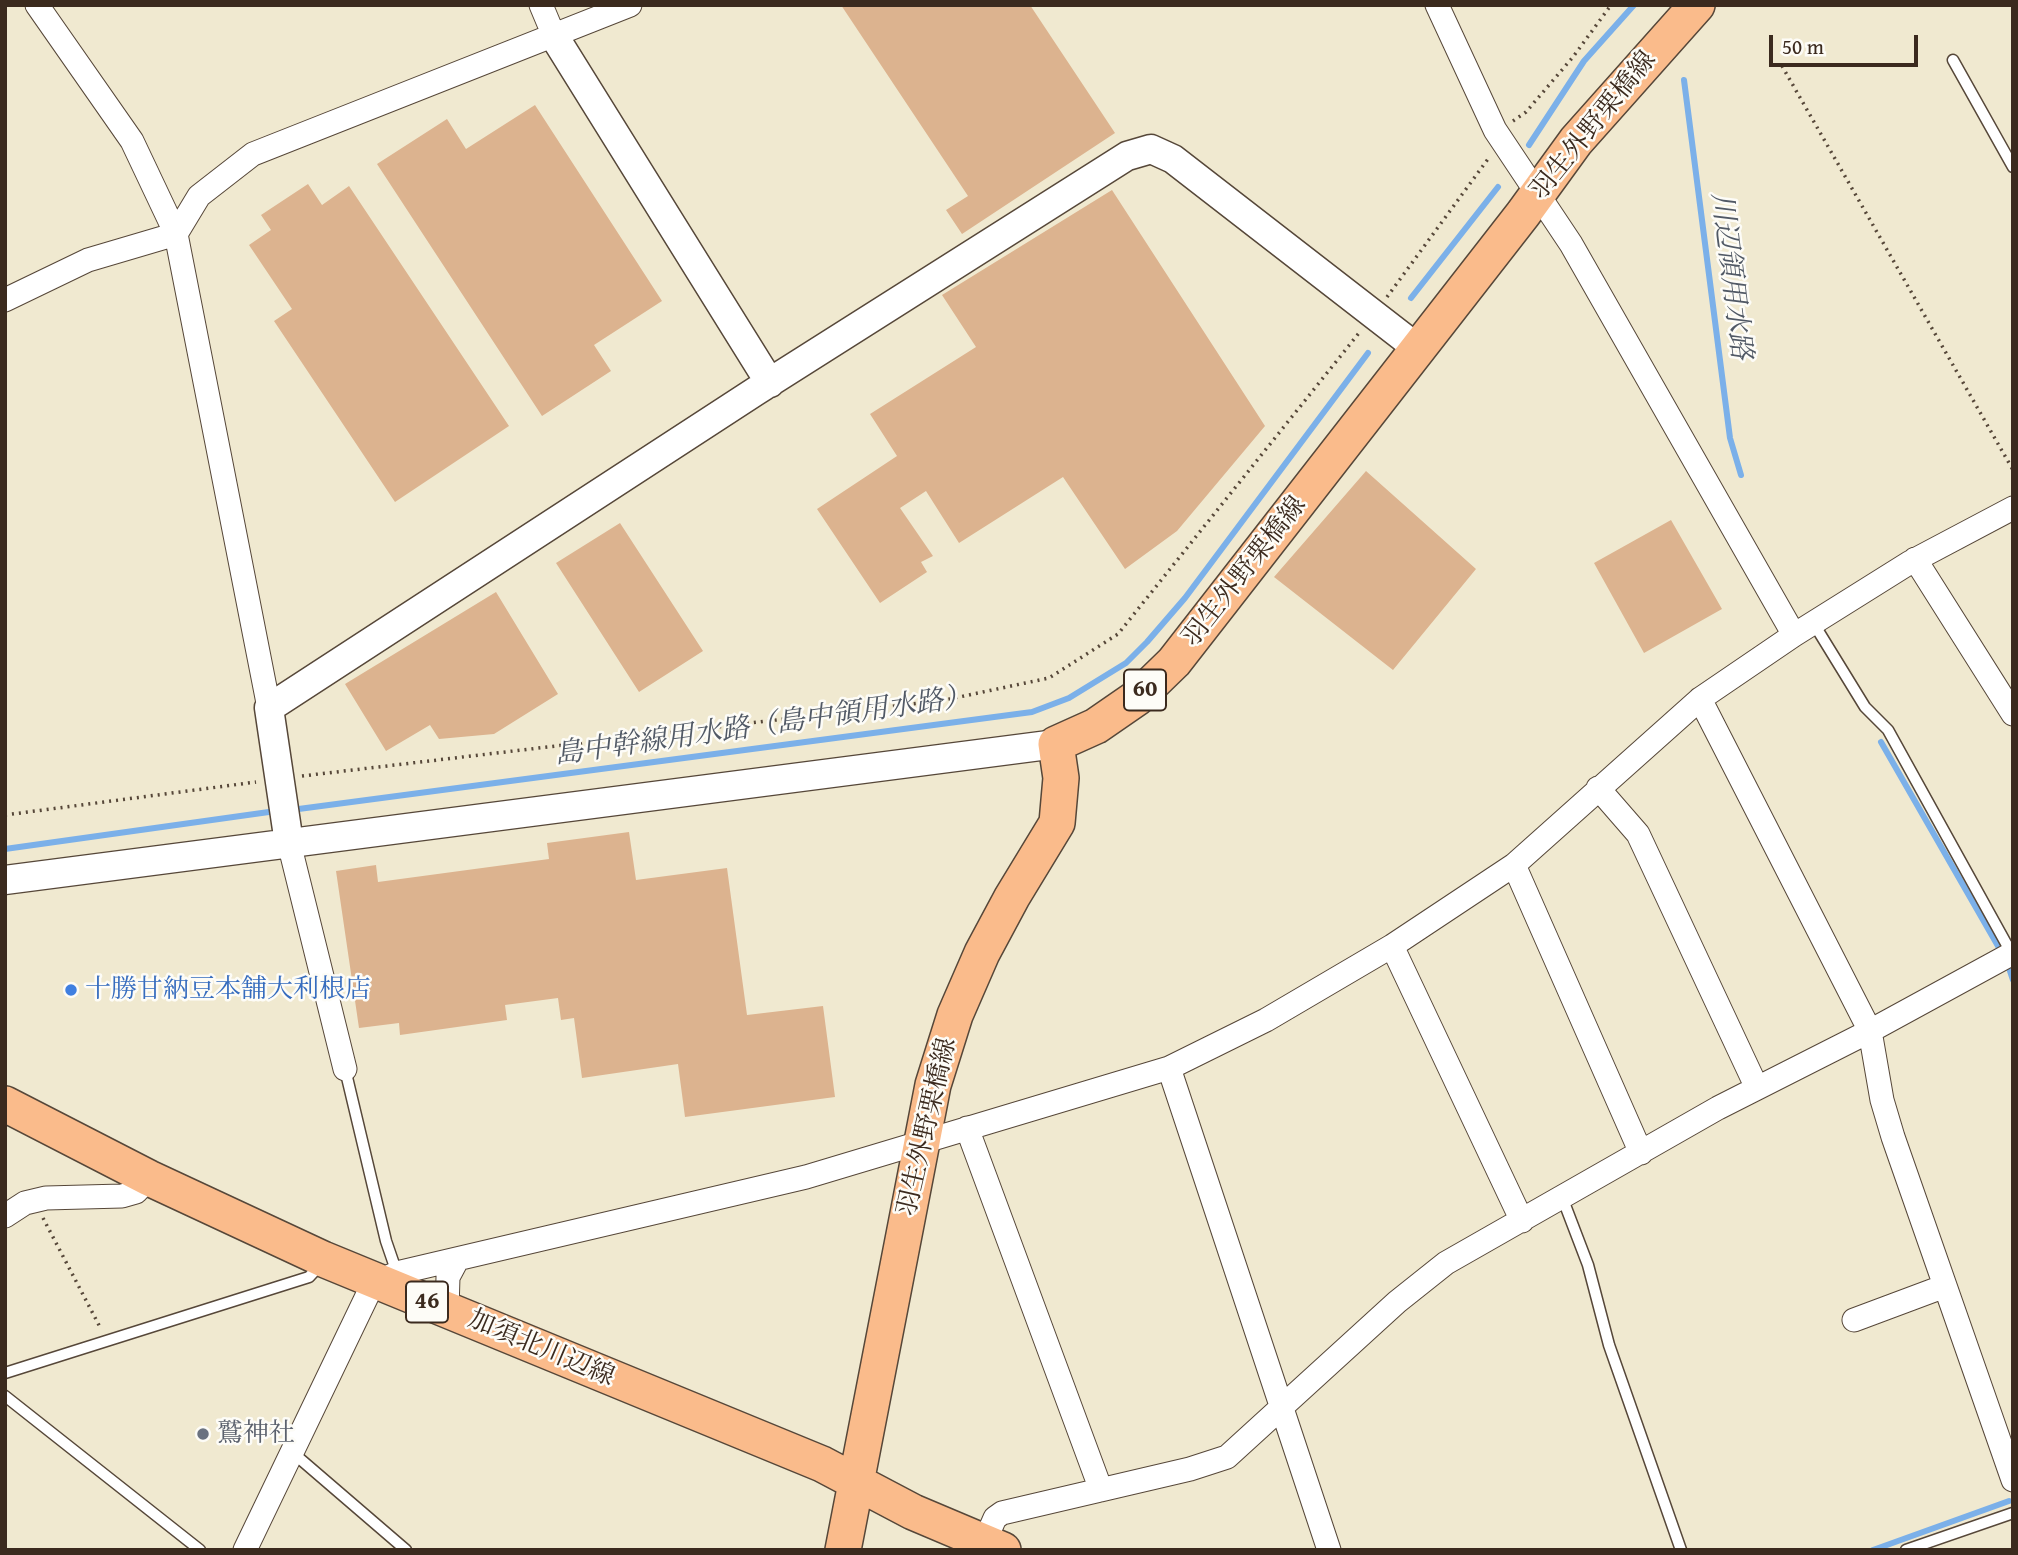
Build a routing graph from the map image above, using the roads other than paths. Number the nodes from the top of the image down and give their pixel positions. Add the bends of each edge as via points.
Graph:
1 (37, 5) edge
2 (541, 5) edge
3 (630, 5) edge
4 (1437, 5) edge
5 (1697, 5) edge
6 (554, 36) junction
7 (1953, 60) dead end
8 (2013, 167) edge
9 (1538, 194) junction
10 (176, 234) junction
11 (5, 300) edge
12 (1417, 348) junction
13 (770, 383) junction
14 (2013, 508) edge
15 (1915, 559) junction
16 (1814, 624) junction
17 (1794, 635) junction
18 (1700, 699) junction
19 (269, 708) junction
20 (2013, 714) edge
21 (1056, 744) junction
22 (1598, 788) junction
23 (289, 843) junction
24 (1514, 865) junction
25 (5, 880) edge
26 (1392, 946) junction
27 (2008, 956) edge
28 (1870, 1031) junction
29 (1169, 1068) junction
30 (345, 1069) joint
31 (1757, 1088) junction
32 (5, 1104) edge
33 (967, 1128) junction
34 (919, 1143) junction
35 (1640, 1153) junction
36 (149, 1178) junction
37 (1562, 1197) junction
38 (5, 1216) edge
39 (1522, 1221) junction
40 (323, 1259) junction
41 (456, 1262) junction
42 (387, 1278) junction
43 (1945, 1286) junction
44 (447, 1310) junction
45 (1854, 1320) dead end
46 (5, 1373) edge
47 (5, 1396) edge
48 (1280, 1408) junction
49 (292, 1452) junction
50 (2013, 1480) edge
51 (856, 1482) junction
52 (1101, 1490) junction
53 (2013, 1513) edge
54 (989, 1547) edge
55 (201, 1550) edge
56 (246, 1550) edge
57 (406, 1550) edge
58 (843, 1550) edge
59 (1329, 1550) edge
60 (1681, 1550) edge
61 (1906, 1550) edge

1 - 10 street via 132,141
2 - 6 street
3 - 6 street
4 - 9 street via 1499,136
5 - 9 main road, 羽生外野栗橋線 / 60 via 1576,141
6 - 10 street via 253,154 199,196
6 - 13 street
7 - 8 lane
9 - 12 main road, 羽生外野栗橋線 / 60
9 - 17 street
10 - 11 street via 88,260
10 - 19 street
12 - 13 street via 1173,159 1151,149 1127,156
12 - 21 main road, 羽生外野栗橋線 / 60 via 1174,662 1138,697 1096,726
13 - 19 street
14 - 15 street
15 - 16 street
15 - 20 street
16 - 17 street
16 - 27 lane via 1865,706 1888,730
17 - 18 street
18 - 22 street
18 - 28 street
19 - 23 street
21 - 23 street
21 - 34 main road, 羽生外野栗橋線 via 1061,778 1057,823 1012,897 955,1015
22 - 24 street
22 - 31 street via 1638,834
23 - 25 street
23 - 30 street
24 - 26 street
24 - 35 street
26 - 29 street via 1266,1020
26 - 39 street
27 - 28 street
28 - 31 street
28 - 43 street via 1882,1100
29 - 33 street
29 - 48 street
30 - 42 lane via 386,1241
31 - 35 street
32 - 36 main road, 加須北川辺線 / 46
33 - 34 street
33 - 52 street
34 - 41 street via 806,1177
34 - 51 main road, 羽生外野栗橋線
35 - 37 street
36 - 38 street via 135,1192 122,1196 46,1198
36 - 40 main road, 加須北川辺線 / 46
37 - 39 street
37 - 60 lane
39 - 48 street via 1424,1279
40 - 42 main road, 加須北川辺線 / 46
40 - 46 lane via 309,1277
41 - 42 street
41 - 44 street via 448,1277
42 - 44 main road, 加須北川辺線 / 46
42 - 49 street via 369,1292
43 - 45 street
43 - 50 street
44 - 51 main road, 加須北川辺線 / 46
47 - 55 lane
48 - 52 street via 1227,1457
48 - 59 street
49 - 56 street
49 - 57 lane
51 - 54 main road, 加須北川辺線 / 46
51 - 58 main road, 羽生外野栗橋線
52 - 54 street via 1002,1513 995,1518
53 - 61 lane

